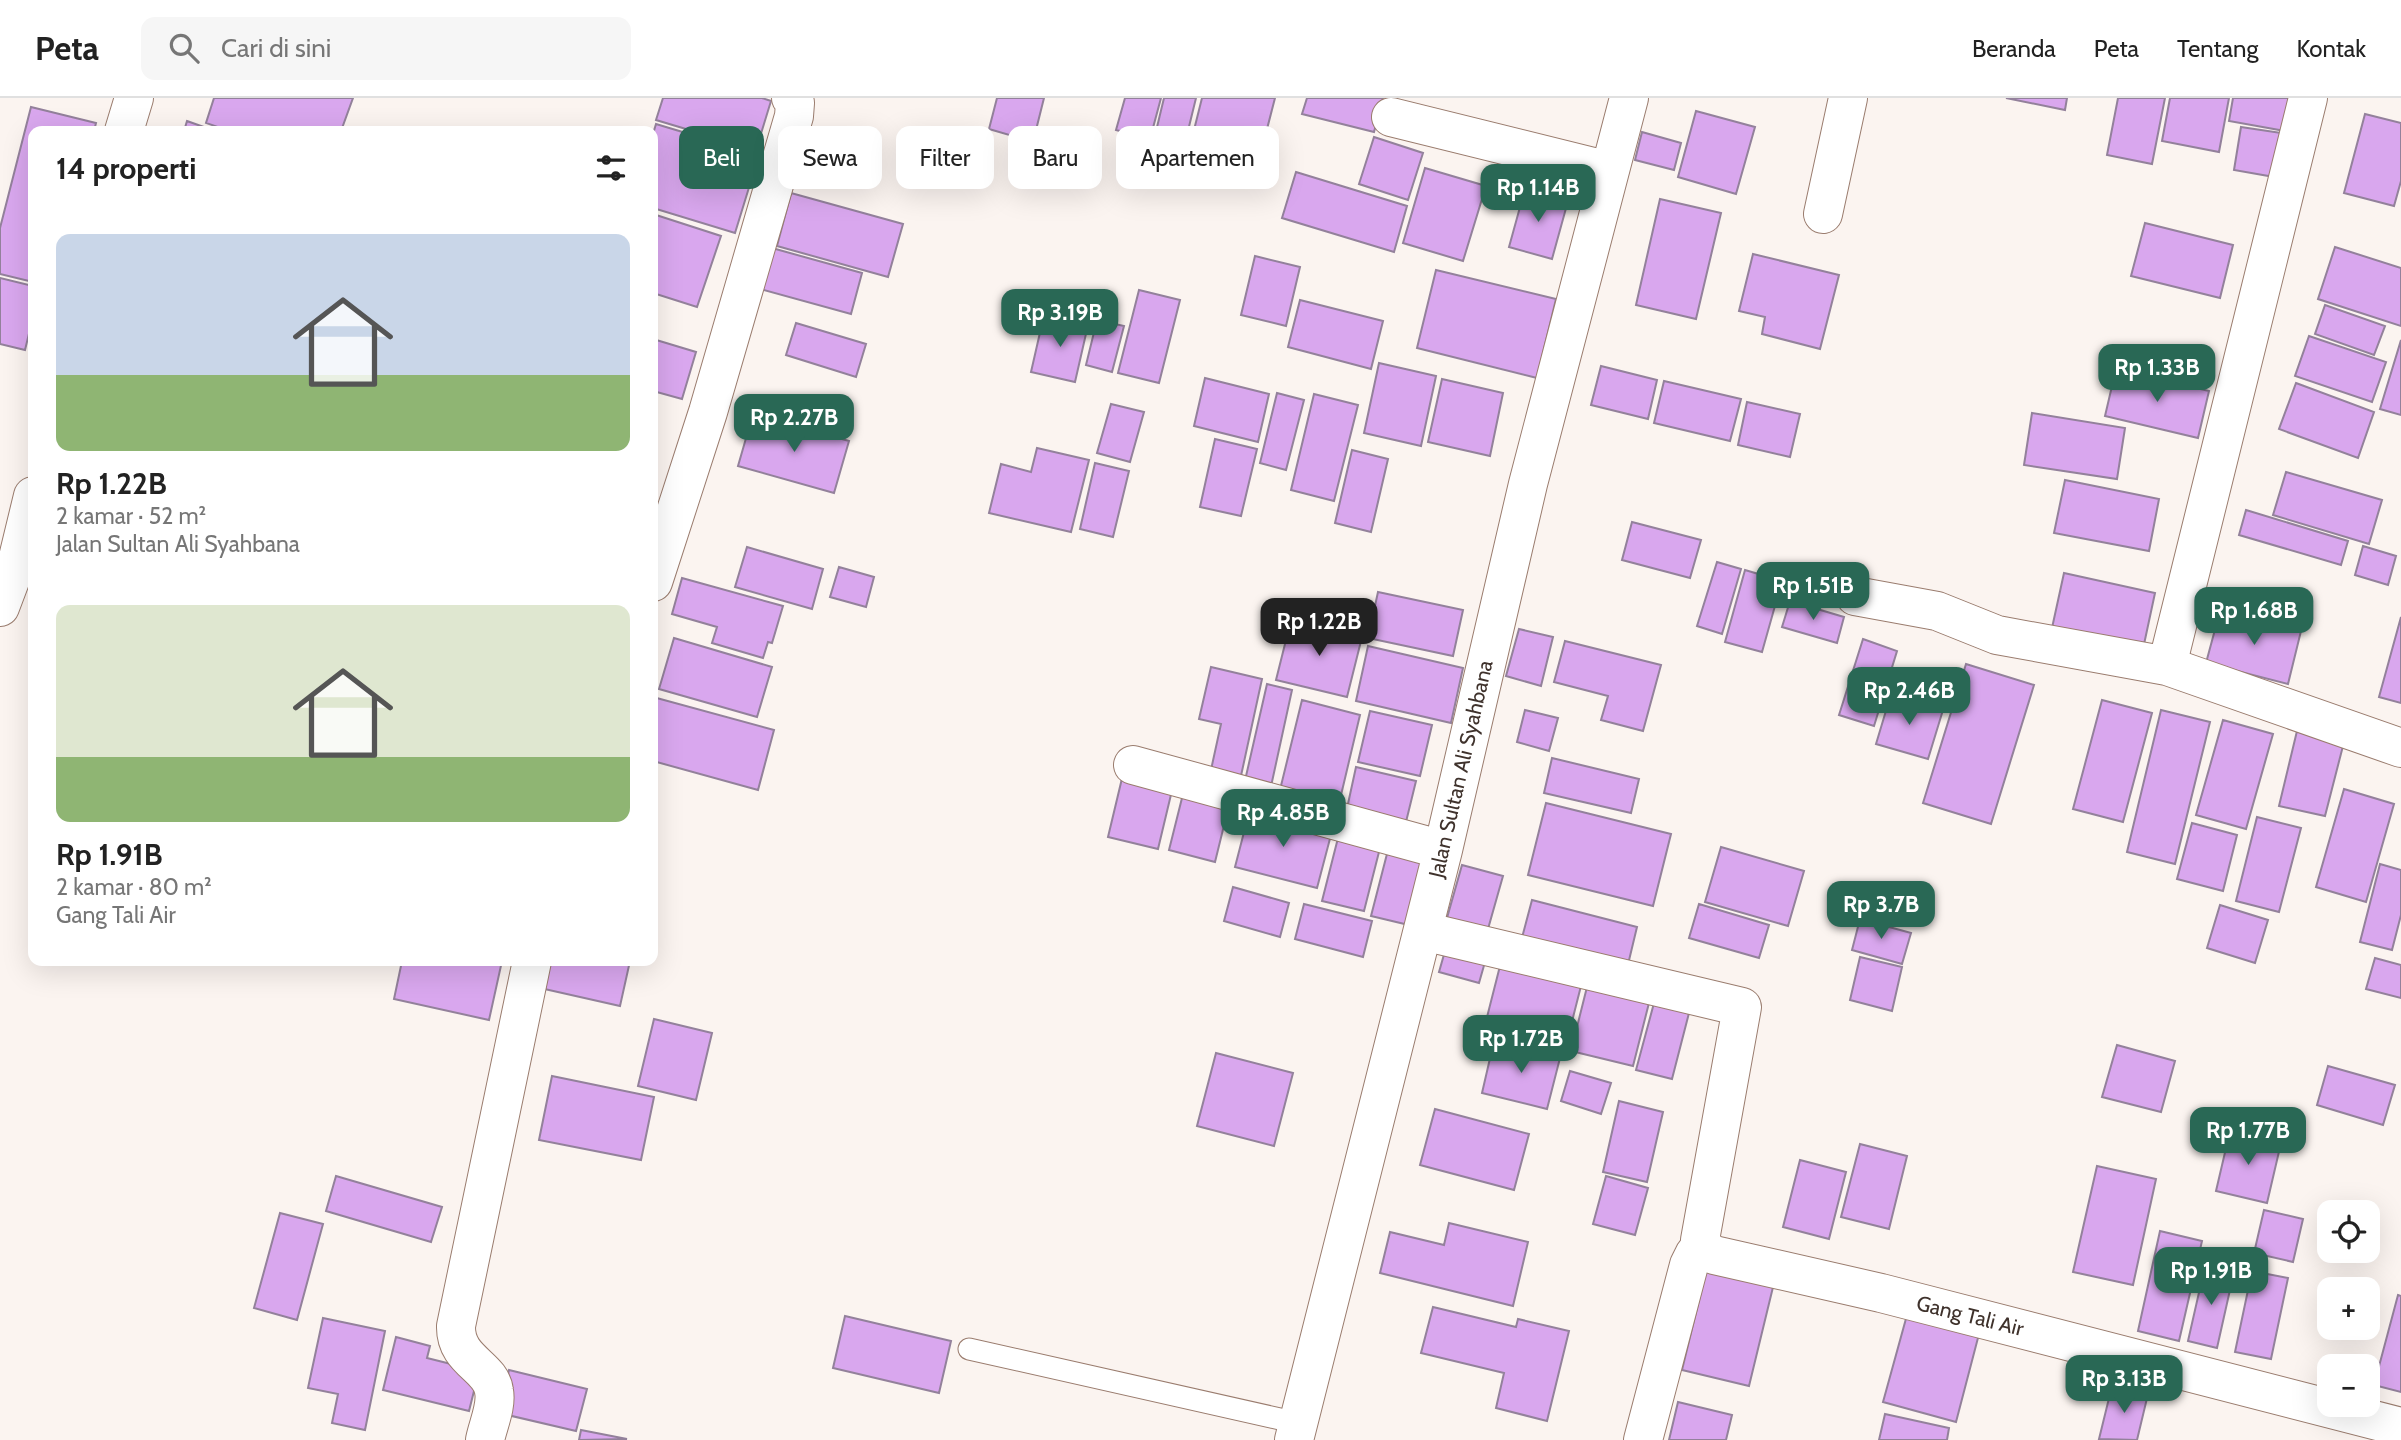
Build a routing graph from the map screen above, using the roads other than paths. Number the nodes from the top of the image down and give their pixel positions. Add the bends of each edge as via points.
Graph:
1 (134, 98) edge
2 (791, 98) edge
3 (1629, 98) edge
4 (1848, 98) edge
5 (2308, 98) edge
6 (1391, 117) dead end
7 (126, 126) edge
8 (1609, 172) junction
9 (1823, 214) dead end
10 (28, 517) edge
11 (658, 567) edge
12 (1855, 596) dead end
13 (0, 607) edge
14 (2167, 666) junction
15 (2401, 748) edge
16 (1133, 765) dead end
17 (1443, 850) junction
18 (1423, 931) junction
19 (531, 966) edge
20 (1703, 1248) junction
21 (969, 1349) dead end
22 (2401, 1427) edge
23 (1296, 1431) edge
24 (485, 1440) edge
25 (1643, 1440) edge

1 - 7 street
2 - 11 street via 794,116
3 - 8 street, Jalan Sultan Ali Syahbana
4 - 9 street
5 - 14 street
6 - 8 street
8 - 17 street, Jalan Sultan Ali Syahbana via 1528,484
10 - 13 street
12 - 14 street via 1937,611 1997,635
14 - 15 street
16 - 17 street
17 - 18 street, Jalan Sultan Ali Syahbana
18 - 20 street via 1742,1007 1700,1240
18 - 23 street, Jalan Sultan Ali Syahbana
19 - 24 street via 456,1326 460,1348 495,1391
20 - 22 street, Gang Tali Air via 1714,1255 1894,1296
20 - 25 street via 1689,1265
21 - 23 lane

